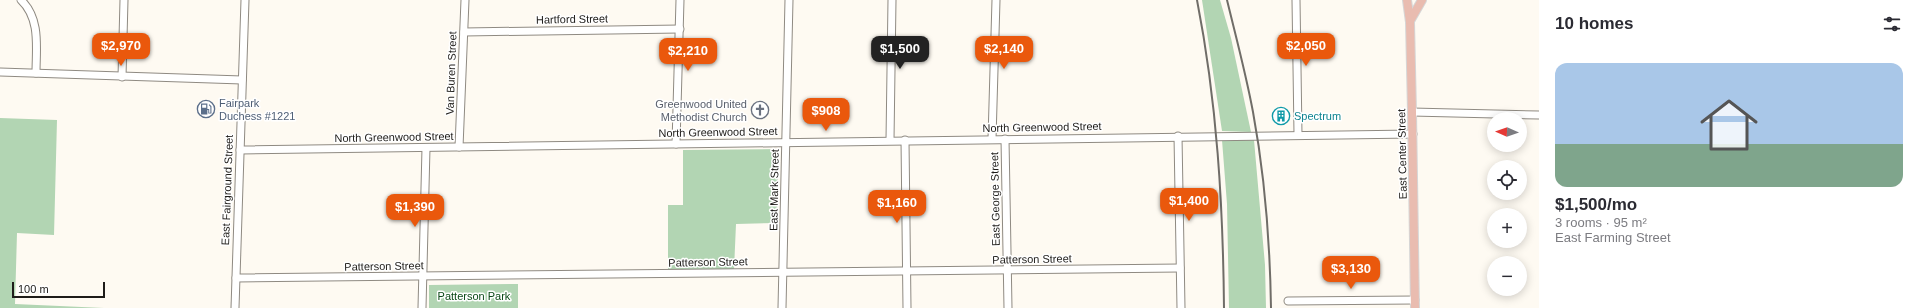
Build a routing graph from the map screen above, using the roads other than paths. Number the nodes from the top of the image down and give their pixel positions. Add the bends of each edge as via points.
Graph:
1 (21, 0) edge
2 (124, 0) edge
3 (245, 0) edge
4 (465, 0) edge
5 (680, 0) edge
6 (789, 0) edge
7 (892, 0) edge
8 (996, 0) edge
9 (1296, 0) edge
10 (1407, 0) edge
11 (1422, 0) edge
12 (1410, 22) junction
13 (680, 29) junction
14 (464, 32) junction
15 (0, 72) edge
16 (36, 73) junction
17 (122, 77) junction
18 (242, 80) junction
19 (1412, 112) junction
20 (1539, 115) edge
21 (1298, 134) junction
22 (1413, 134) junction
23 (1178, 136) junction
24 (992, 139) junction
25 (1005, 139) junction
26 (890, 140) junction
27 (905, 140) junction
28 (786, 142) junction
29 (676, 144) junction
30 (460, 147) junction
31 (426, 148) junction
32 (240, 150) junction
33 (1180, 268) junction
34 (1007, 270) junction
35 (907, 271) junction
36 (783, 273) junction
37 (423, 276) junction
38 (236, 278) junction
39 (1288, 301) dead end
40 (1415, 304) edge
41 (235, 308) edge
42 (422, 308) edge
43 (782, 308) edge
44 (907, 308) edge
45 (1008, 308) edge
46 (1181, 308) edge

1 - 16 street via 35,25
2 - 17 street
3 - 18 street, East Fairground Street
4 - 14 street, Van Buren Street
5 - 13 street
6 - 28 street, East Mark Street
7 - 26 street
8 - 24 street, East George Street
9 - 21 street
10 - 12 main road, East Center Street
11 - 12 main road
12 - 19 main road, East Center Street
13 - 14 street, Hartford Street
13 - 29 street
14 - 30 street, Van Buren Street
15 - 16 street
16 - 17 street
17 - 18 street
18 - 32 street, East Fairground Street
19 - 20 street
19 - 22 main road, East Center Street
21 - 22 street, North Greenwood Street
21 - 23 street, North Greenwood Street
22 - 40 main road, East Center Street
23 - 25 street, North Greenwood Street
23 - 33 street
24 - 25 street, North Greenwood Street
24 - 27 street, North Greenwood Street
25 - 34 street, East George Street
26 - 27 street, North Greenwood Street
26 - 28 street, North Greenwood Street
27 - 35 street
28 - 29 street, North Greenwood Street
28 - 36 street, East Mark Street
29 - 30 street, North Greenwood Street
30 - 31 street, North Greenwood Street
31 - 32 street, North Greenwood Street
31 - 37 street
32 - 38 street, East Fairground Street
33 - 34 street, Patterson Street
33 - 46 street
34 - 35 street, Patterson Street
34 - 45 street, East George Street
35 - 36 street, Patterson Street
35 - 44 street
36 - 37 street, Patterson Street
36 - 43 street, East Mark Street
37 - 38 street, Patterson Street
37 - 42 street
38 - 41 street, East Fairground Street
39 - 40 street

